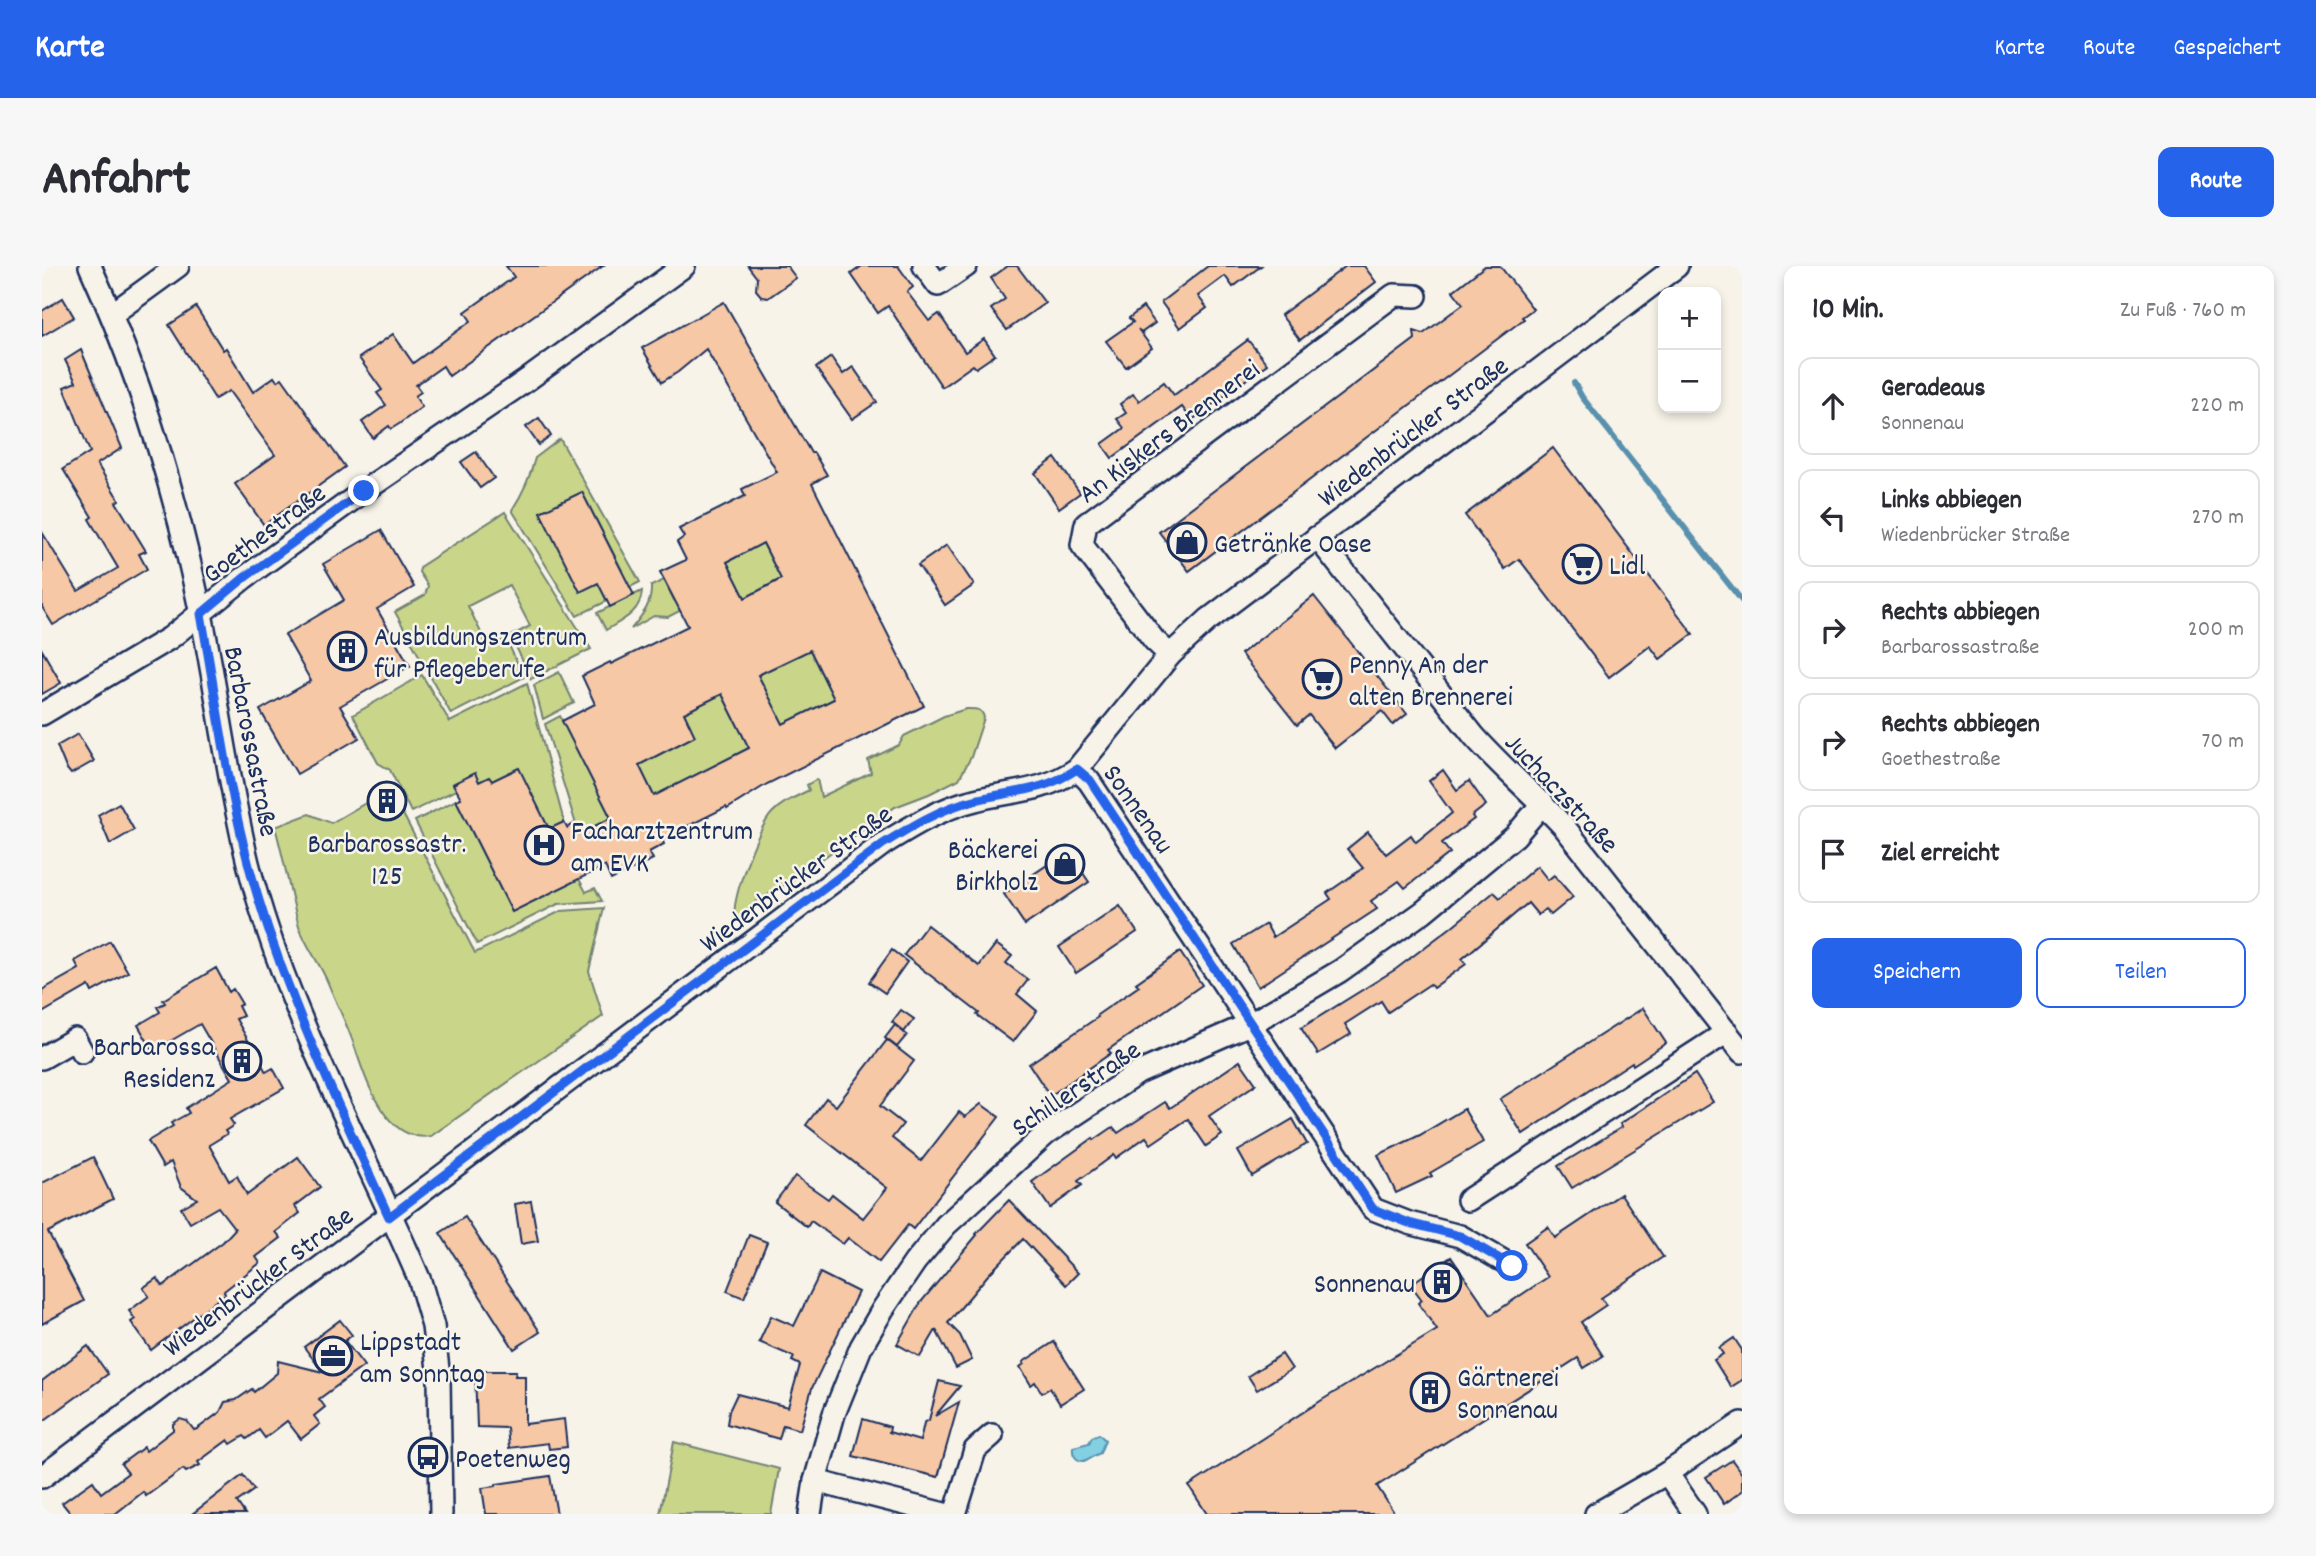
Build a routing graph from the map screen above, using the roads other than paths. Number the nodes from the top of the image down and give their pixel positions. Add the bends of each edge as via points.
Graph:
1 (90, 266) edge
2 (178, 266) edge
3 (684, 266) edge
4 (924, 266) edge
5 (966, 266) edge
6 (1663, 270) edge
7 (1416, 296) dead end
8 (112, 314) junction
9 (1317, 537) junction
10 (201, 614) junction
11 (1170, 655) junction
12 (42, 714) edge
13 (1077, 769) junction
14 (1542, 803) junction
15 (1252, 1023) junction
16 (1727, 1032) junction
17 (82, 1052) dead end
18 (1742, 1052) edge
19 (42, 1058) edge
20 (1468, 1200) dead end
21 (389, 1217) junction
22 (1512, 1266) dead end
23 (1742, 1423) edge
24 (992, 1435) dead end
25 (1667, 1473) junction
26 (42, 1477) edge
27 (815, 1481) junction
28 (441, 1514) edge
29 (810, 1514) edge
30 (944, 1514) edge
31 (955, 1514) edge
32 (1596, 1514) edge
33 (1695, 1514) edge

1 - 8 street, Barbarossastraße
2 - 8 street
3 - 10 street, Goethestraße via 353,499
4 - 5 street via 938,285
6 - 9 street, Wiedenbrücker Straße
7 - 11 street, An Kiskers Brennerei via 1394,295 1086,524 1082,545
8 - 10 street, Barbarossastraße via 148,408
9 - 11 street, Wiedenbrücker Straße
9 - 14 street, Juchaczstraße via 1474,736
10 - 12 street, Goethestraße via 170,638
10 - 21 street, Barbarossastraße via 238,817 265,919 296,1007
11 - 13 street, Wiedenbrücker Straße
13 - 15 street, Sonnenau via 1090,780
13 - 21 street, Wiedenbrücker Straße via 1042,787 951,807 883,844
14 - 15 street, Schillerstraße via 1514,836 1423,912 1340,971
14 - 16 street, Juchaczstraße
15 - 22 street, Sonnenau via 1373,1209 1460,1236
15 - 27 street, Schillerstraße via 1138,1073 1046,1134 946,1225 915,1262 861,1347 834,1414
16 - 18 street, Juchaczstraße
16 - 20 street
17 - 19 street via 75,1039
21 - 26 street, Wiedenbrücker Straße
21 - 28 street, Barbarossastraße via 420,1281 433,1326 439,1378
23 - 25 street
24 - 31 street via 975,1450
25 - 32 street
25 - 33 street
27 - 29 street, Schillerstraße
27 - 30 street

